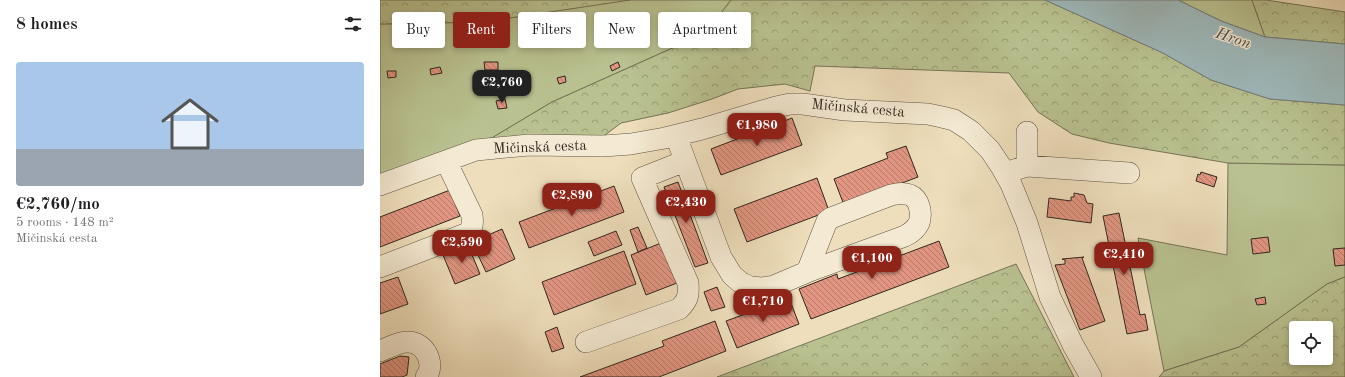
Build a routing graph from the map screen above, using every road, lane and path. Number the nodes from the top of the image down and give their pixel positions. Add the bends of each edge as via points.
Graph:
1 (1027, 132) dead end
2 (676, 136) junction
3 (446, 161) junction
4 (685, 161) junction
5 (1027, 166) junction
6 (1005, 173) junction
7 (1129, 173) dead end
8 (380, 185) edge
9 (380, 267) edge
10 (807, 272) junction
11 (586, 342) dead end
12 (380, 351) edge
13 (426, 377) edge
14 (1091, 377) edge

1 - 5 street
2 - 3 street, Mičinská cesta via 603,146 529,145 476,150
2 - 4 street
2 - 6 street, Mičinská cesta via 790,104 845,110 928,114 954,120 967,128 990,150
3 - 8 street, Mičinská cesta
3 - 9 street via 472,215 471,229 468,233
4 - 10 street via 721,257 736,279 750,287 762,288 774,286
4 - 11 street via 642,178 688,283 686,302 679,309
5 - 6 street
5 - 7 street
6 - 14 street, Mičinská cesta via 1027,223 1050,297
10 - 10 street via 912,232 920,216 916,199 901,193 891,195 831,218 827,222
12 - 13 street via 401,343 417,344 429,357 430,372

